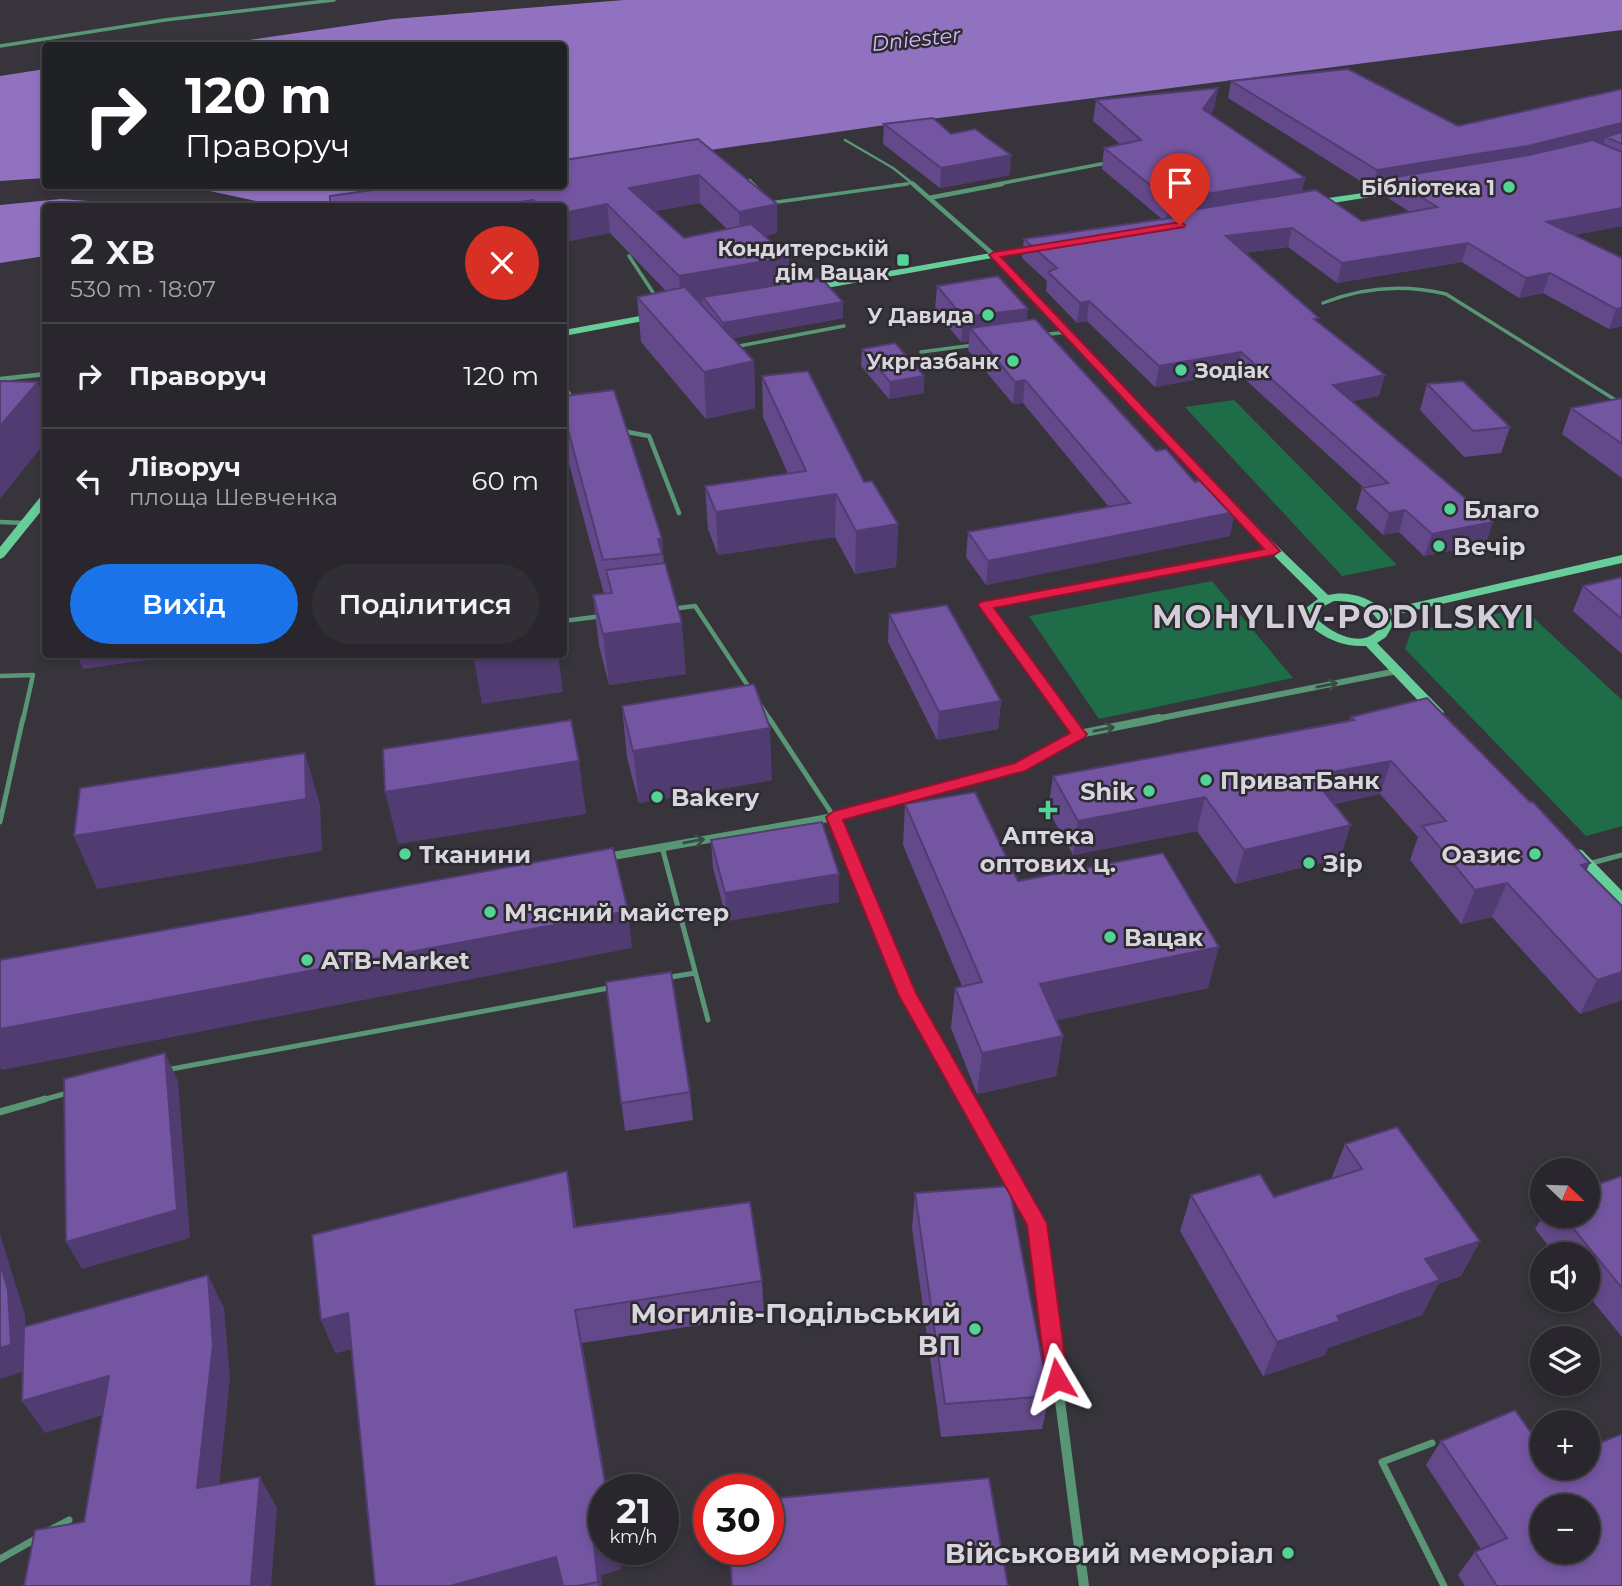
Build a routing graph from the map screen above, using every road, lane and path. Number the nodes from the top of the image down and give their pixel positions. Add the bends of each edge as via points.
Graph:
1 (334, 0) edge
2 (0, 46) edge
3 (845, 140) dead end
4 (1106, 163) edge
5 (750, 180) edge
6 (912, 183) junction
7 (1411, 188) edge
8 (929, 198) junction
9 (1302, 205) edge
10 (1058, 244) edge
11 (994, 255) junction
12 (629, 256) edge
13 (798, 291) edge
14 (660, 303) edge
15 (1323, 303) dead end
16 (668, 314) edge
17 (844, 326) dead end
18 (567, 332) edge
19 (1067, 332) junction
20 (1040, 336) edge
21 (987, 343) edge
22 (726, 349) edge
23 (921, 352) dead end
24 (42, 374) edge
25 (0, 379) edge
26 (567, 390) edge
27 (1622, 404) edge
28 (576, 405) edge
29 (613, 429) edge
30 (42, 502) edge
31 (678, 513) dead end
32 (0, 522) edge
33 (25, 523) junction
34 (1274, 551) junction
35 (0, 555) edge
36 (1622, 559) edge
37 (1325, 599) junction
38 (668, 609) edge
39 (1383, 614) junction
40 (616, 615) edge
41 (567, 621) edge
42 (1368, 641) junction
43 (1397, 671) junction
44 (0, 676) edge
45 (1450, 725) edge
46 (1079, 734) junction
47 (834, 817) junction
48 (0, 822) edge
49 (1567, 844) edge
50 (662, 847) junction
51 (1622, 855) edge
52 (593, 859) edge
53 (1587, 864) junction
54 (1622, 900) edge
55 (695, 973) junction
56 (658, 980) edge
57 (621, 986) edge
58 (708, 1020) dead end
59 (155, 1072) edge
60 (78, 1090) edge
61 (0, 1112) edge
62 (1037, 1223) joint
63 (1432, 1443) dead end
64 (69, 1520) dead end
65 (0, 1559) edge
66 (1084, 1586) edge
67 (1444, 1586) edge

1 - 2 street
3 - 6 lane
4 - 8 street
5 - 6 lane via 771,204
6 - 8 street
7 - 9 main road
8 - 11 street
10 - 11 main road
11 - 13 main road
11 - 19 main road
12 - 14 lane
15 - 27 lane via 1373,290 1425,288 1446,295
16 - 18 main road
17 - 22 lane
19 - 20 lane
19 - 34 main road
21 - 23 lane
24 - 25 street
26 - 28 lane
29 - 31 lane via 649,436
30 - 33 main road
32 - 33 lane
33 - 35 main road
34 - 37 main road
34 - 46 street via 985,605
36 - 39 main road
37 - 39 main road via 1359,600
37 - 42 main road via 1312,608 1311,616 1320,629 1343,640
38 - 47 lane via 695,606
39 - 42 main road via 1385,632
40 - 41 lane
42 - 43 main road
43 - 45 main road
46 -> 43 street
44 - 48 lane via 33,675
46 - 47 street via 1020,767
50 -> 47 street
47 - 62 lane via 908,994
49 - 53 main road
50 - 52 street
50 - 55 lane
51 - 53 lane
53 - 54 main road
55 - 56 lane
55 - 58 lane
57 - 59 lane
60 - 61 lane
62 - 66 street
63 - 67 lane via 1382,1462
64 - 65 lane

